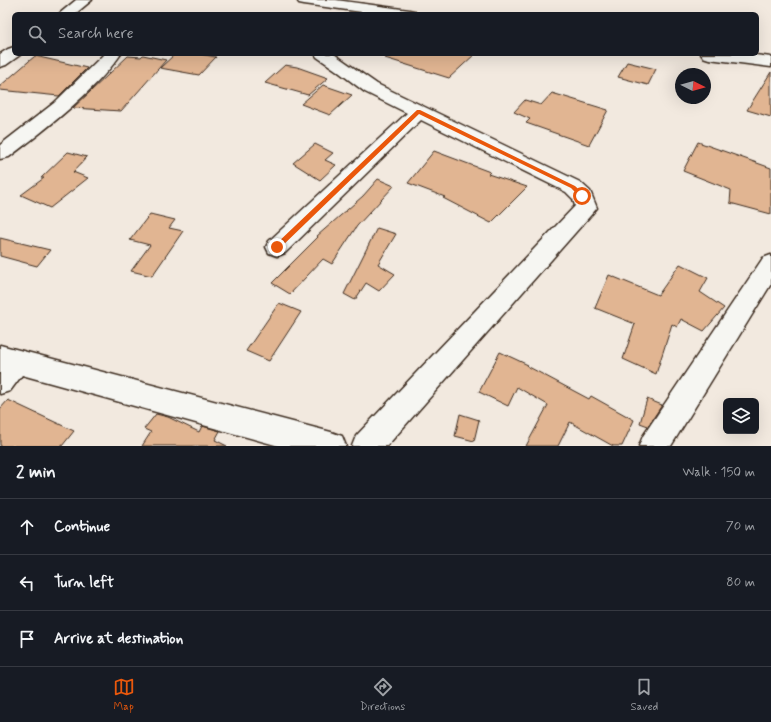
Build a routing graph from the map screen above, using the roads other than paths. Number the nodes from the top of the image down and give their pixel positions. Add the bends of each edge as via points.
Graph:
1 (85, 0) edge
2 (294, 0) edge
3 (304, 0) edge
4 (72, 12) edge
5 (298, 12) edge
6 (394, 12) edge
7 (12, 53) edge
8 (111, 56) edge
9 (326, 56) edge
10 (724, 56) edge
11 (0, 62) edge
12 (771, 62) edge
13 (419, 111) junction
14 (2, 153) dead end
15 (277, 247) dead end
16 (771, 264) edge
17 (9, 359) edge
18 (0, 382) edge
19 (295, 442) edge
20 (331, 446) edge
21 (367, 446) edge
22 (654, 446) edge

1 - 4 street
2 - 5 street
3 - 6 street
7 - 11 street
8 - 14 street via 96,74 36,129
9 - 13 street via 371,88
10 - 12 street
13 - 15 street
13 - 21 street via 573,187 582,196 586,208
16 - 22 street
17 - 18 street
17 - 19 street
19 - 20 street

